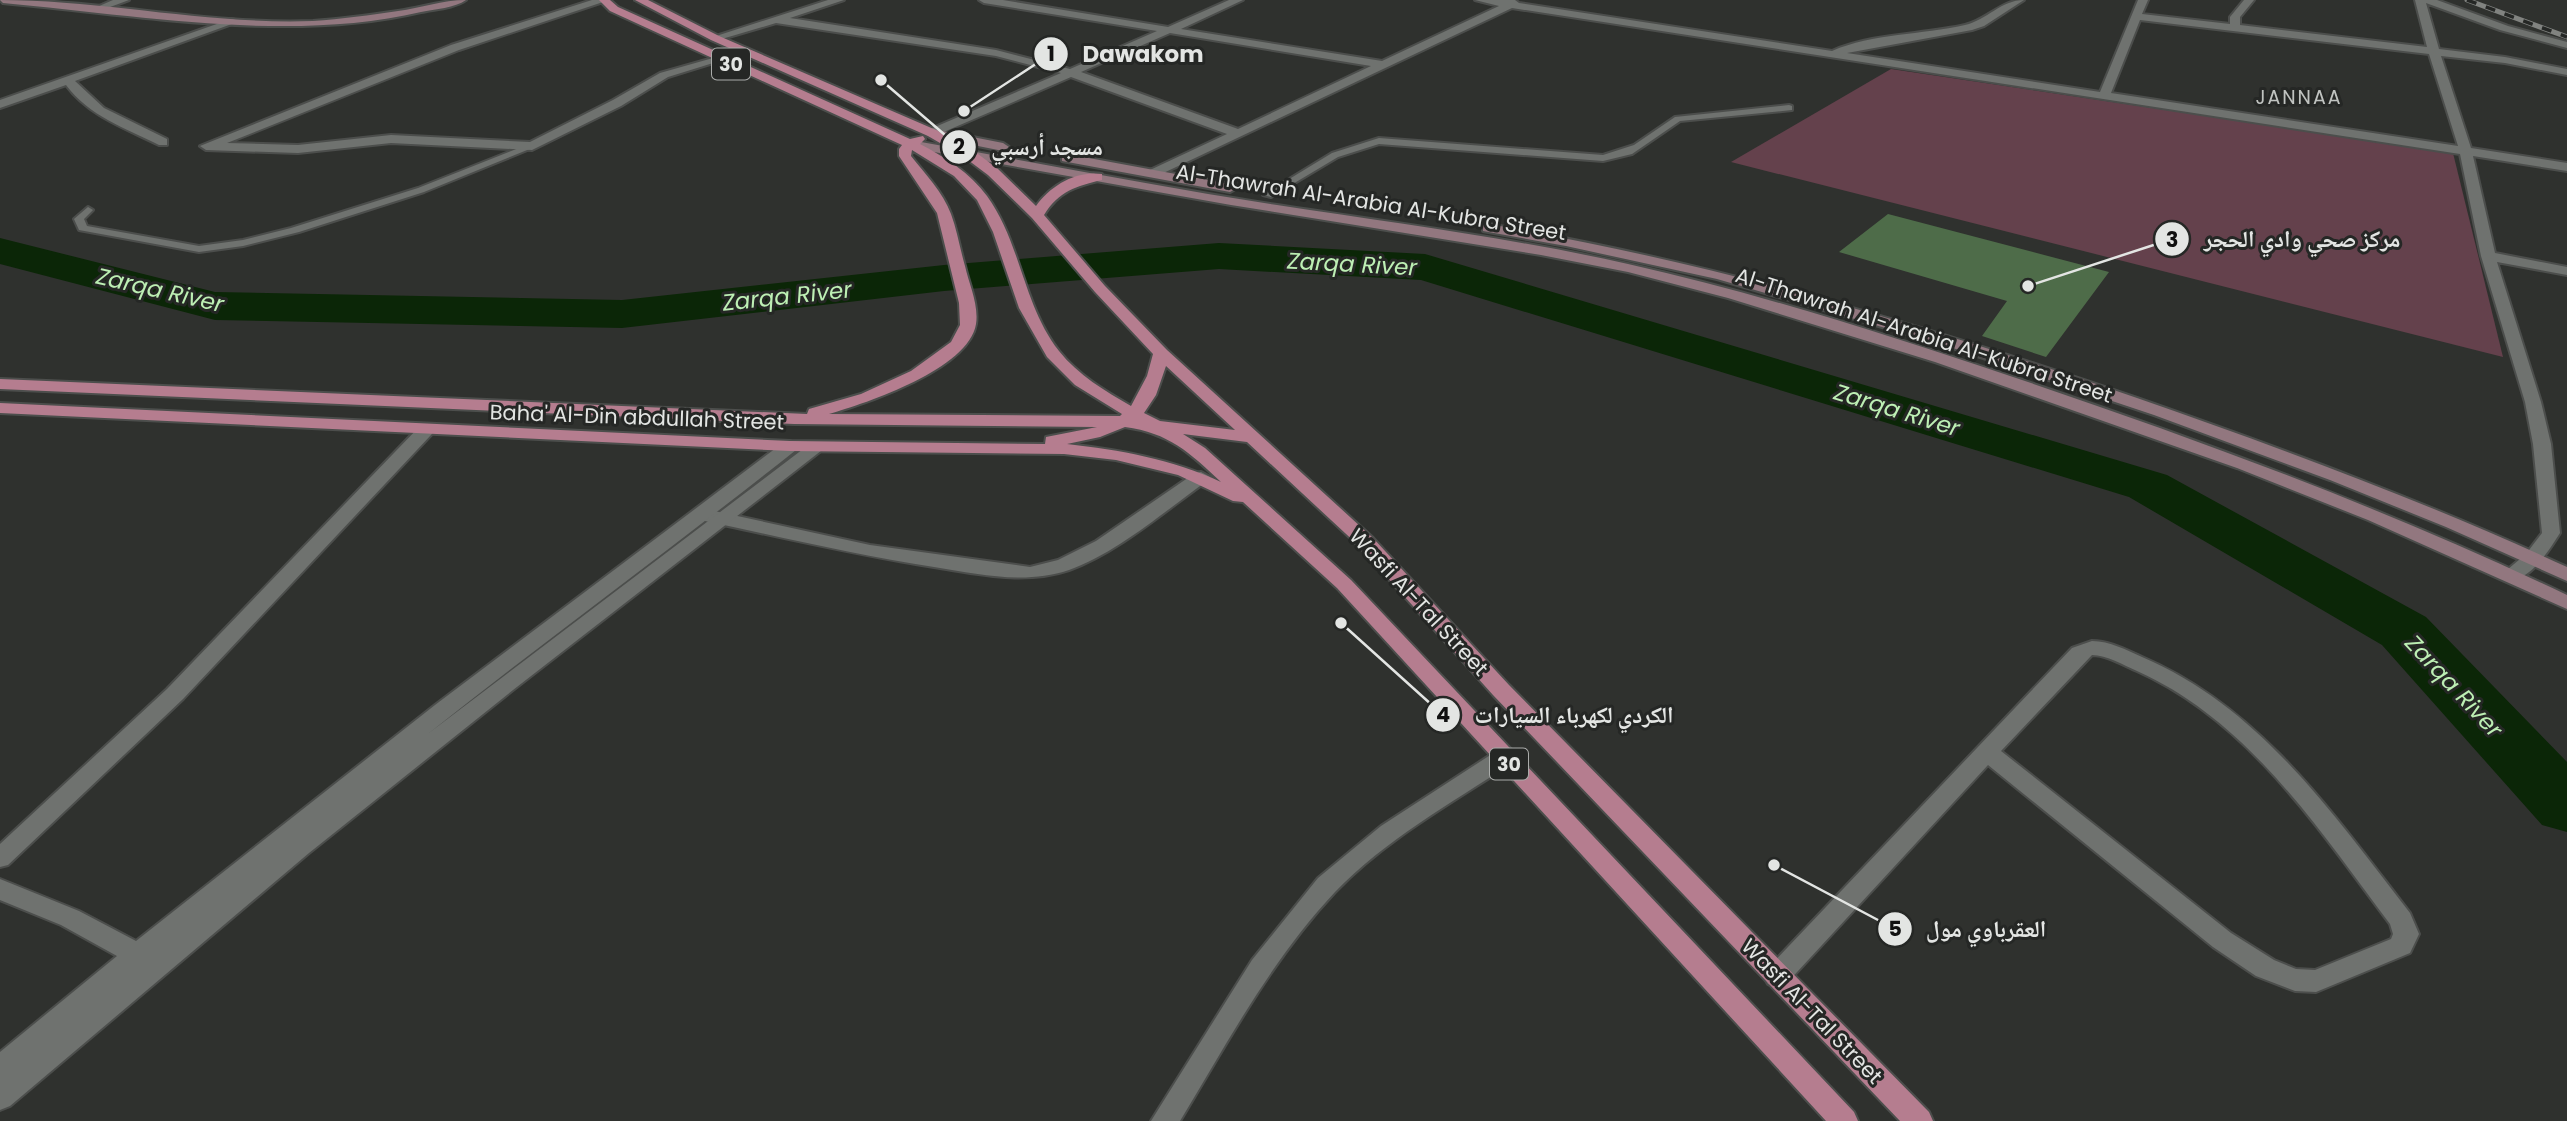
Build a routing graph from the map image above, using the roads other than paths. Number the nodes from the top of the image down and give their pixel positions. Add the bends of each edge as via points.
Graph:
1 (3, 0) edge
2 (124, 0) edge
3 (461, 0) edge
4 (604, 0) edge
5 (640, 0) edge
6 (839, 0) edge
7 (984, 0) edge
8 (1238, 0) edge
9 (1480, 0) edge
10 (2019, 0) edge
11 (2143, 0) edge
12 (2249, 0) edge
13 (2420, 0) edge
14 (2427, 0) edge
15 (1517, 2) edge
16 (102, 7) junction
17 (2136, 16) junction
18 (774, 19) junction
19 (235, 21) junction
20 (2235, 29) junction
21 (1168, 31) junction
22 (715, 38) junction
23 (2567, 45) edge
24 (1829, 54) junction
25 (2437, 54) junction
26 (720, 59) junction
27 (1384, 65) junction
28 (1072, 72) junction
29 (2567, 72) edge
30 (70, 82) junction
31 (2104, 97) junction
32 (0, 104) edge
33 (1789, 108) dead end
34 (932, 133) junction
35 (1239, 134) junction
36 (163, 142) dead end
37 (910, 144) junction
38 (532, 146) junction
39 (2466, 152) junction
40 (969, 154) junction
41 (2567, 167) edge
42 (1155, 173) junction
43 (1097, 177) junction
44 (1268, 195) junction
45 (88, 210) dead end
46 (1037, 215) junction
47 (2488, 256) junction
48 (2567, 271) edge
49 (1160, 353) junction
50 (0, 384) edge
51 (0, 408) edge
52 (1129, 418) junction
53 (794, 419) junction
54 (1157, 425) junction
55 (425, 431) junction
56 (1249, 437) junction
57 (790, 446) junction
58 (817, 447) junction
59 (1009, 447) junction
60 (1201, 477) junction
61 (1262, 508) junction
62 (713, 517) junction
63 (2533, 558) junction
64 (2511, 575) junction
65 (2567, 575) edge
66 (2567, 603) edge
67 (1987, 752) junction
68 (1503, 758) junction
69 (0, 858) edge
70 (0, 889) edge
71 (145, 960) junction
72 (1777, 976) junction
73 (0, 1069) edge
74 (0, 1097) edge
75 (1165, 1121) edge
76 (1844, 1121) edge
77 (1919, 1121) edge

1 - 16 main road
2 - 16 street
3 - 19 main road via 343,23
4 - 26 main road, 30
4 - 38 street via 450,51 206,146 298,149 391,139
5 - 22 main road, 30
6 - 18 street
7 - 21 street
8 - 21 street
9 - 15 street
10 - 24 street via 1968,28
11 - 17 street
12 - 20 street via 2235,17
13 - 25 street
14 - 23 street
15 - 24 street
15 - 27 street
16 - 19 main road
17 - 20 street
17 - 31 street
18 - 22 street
18 - 28 street via 996,53
19 - 30 street
20 - 25 street
21 - 27 street
21 - 28 street
22 - 34 main road, 30
24 - 31 street
25 - 29 street
25 - 39 street
26 - 37 main road, 30
26 - 38 street via 664,75
27 - 35 street
28 - 34 street
28 - 35 street
30 - 32 street
30 - 36 street via 92,105
31 - 39 street
33 - 44 lane via 1678,119 1636,150 1603,158 1379,141 1352,147
34 - 37 main road
34 - 40 main road, Wasfi Al-Tal Street / 30
34 - 42 main road, Al-Thawrah Al-Arabia Al-Kubra Street
35 - 42 street
37 - 40 main road, Al-Thawrah Al-Arabia Al-Kubra Street
37 - 52 main road, 30 via 938,158 973,187 989,210 1021,295 1053,355
37 - 53 main road via 905,156 944,214 967,303 968,326 958,345 917,374 867,398
38 - 45 lane via 421,190 243,243 199,249 83,228 79,219
39 - 41 street
39 - 47 street
40 - 43 main road, Al-Thawrah Al-Arabia Al-Kubra Street
40 - 46 main road, Wasfi Al-Tal Street / 30
42 - 44 main road, Al-Thawrah Al-Arabia Al-Kubra Street
43 - 46 main road via 1054,191
43 - 64 main road, Al-Thawrah Al-Arabia Al-Kubra Street via 1535,249 1731,294 1855,330 2142,427 2285,480
44 - 63 main road, Al-Thawrah Al-Arabia Al-Kubra Street via 1588,245 1778,291 1972,348 2241,439
46 - 49 main road, Wasfi Al-Tal Street / 30
47 - 48 street
47 - 63 street via 2542,444 2551,533
49 - 52 main road via 1156,381
49 - 56 main road, Wasfi Al-Tal Street / 30
50 - 53 main road, Baha' Al-Din abdullah Street
51 - 55 main road, Baha' Al-Din abdullah Street
52 - 53 main road, Baha' Al-Din abdullah Street
52 - 54 main road, Baha' Al-Din abdullah Street
52 - 59 main road via 1080,437
54 - 56 main road, Baha' Al-Din abdullah Street
54 - 61 main road, Wasfi Al-Tal Street / 30 via 1199,452
55 - 57 main road, Baha' Al-Din abdullah Street
55 - 69 street via 175,694
56 - 72 main road, Wasfi Al-Tal Street / 30 via 1366,542
57 - 58 main road, Baha' Al-Din abdullah Street
57 - 62 street
58 - 59 main road, Baha' Al-Din abdullah Street
58 - 62 street
59 - 60 main road, Baha' Al-Din abdullah Street via 1116,455
60 - 61 main road, Baha' Al-Din abdullah Street
60 - 62 street via 1103,545 1064,565 1030,573 870,551
61 - 68 main road, Wasfi Al-Tal Street / 30 via 1344,584
62 - 71 street via 528,667
63 - 64 street
63 - 65 main road, Al-Thawrah Al-Arabia Al-Kubra Street
64 - 66 main road, Al-Thawrah Al-Arabia Al-Kubra Street
67 - 67 street via 2085,648 2105,649 2145,667 2195,693 2294,782 2402,920 2406,933 2401,946 2316,981 2295,980 2265,968 2222,940
67 - 72 street
68 - 75 street via 1367,850 1328,885 1291,927
68 - 76 main road, Wasfi Al-Tal Street / 30
70 - 71 street via 70,918
71 - 73 street
71 - 74 street
72 - 77 main road, Wasfi Al-Tal Street / 30

